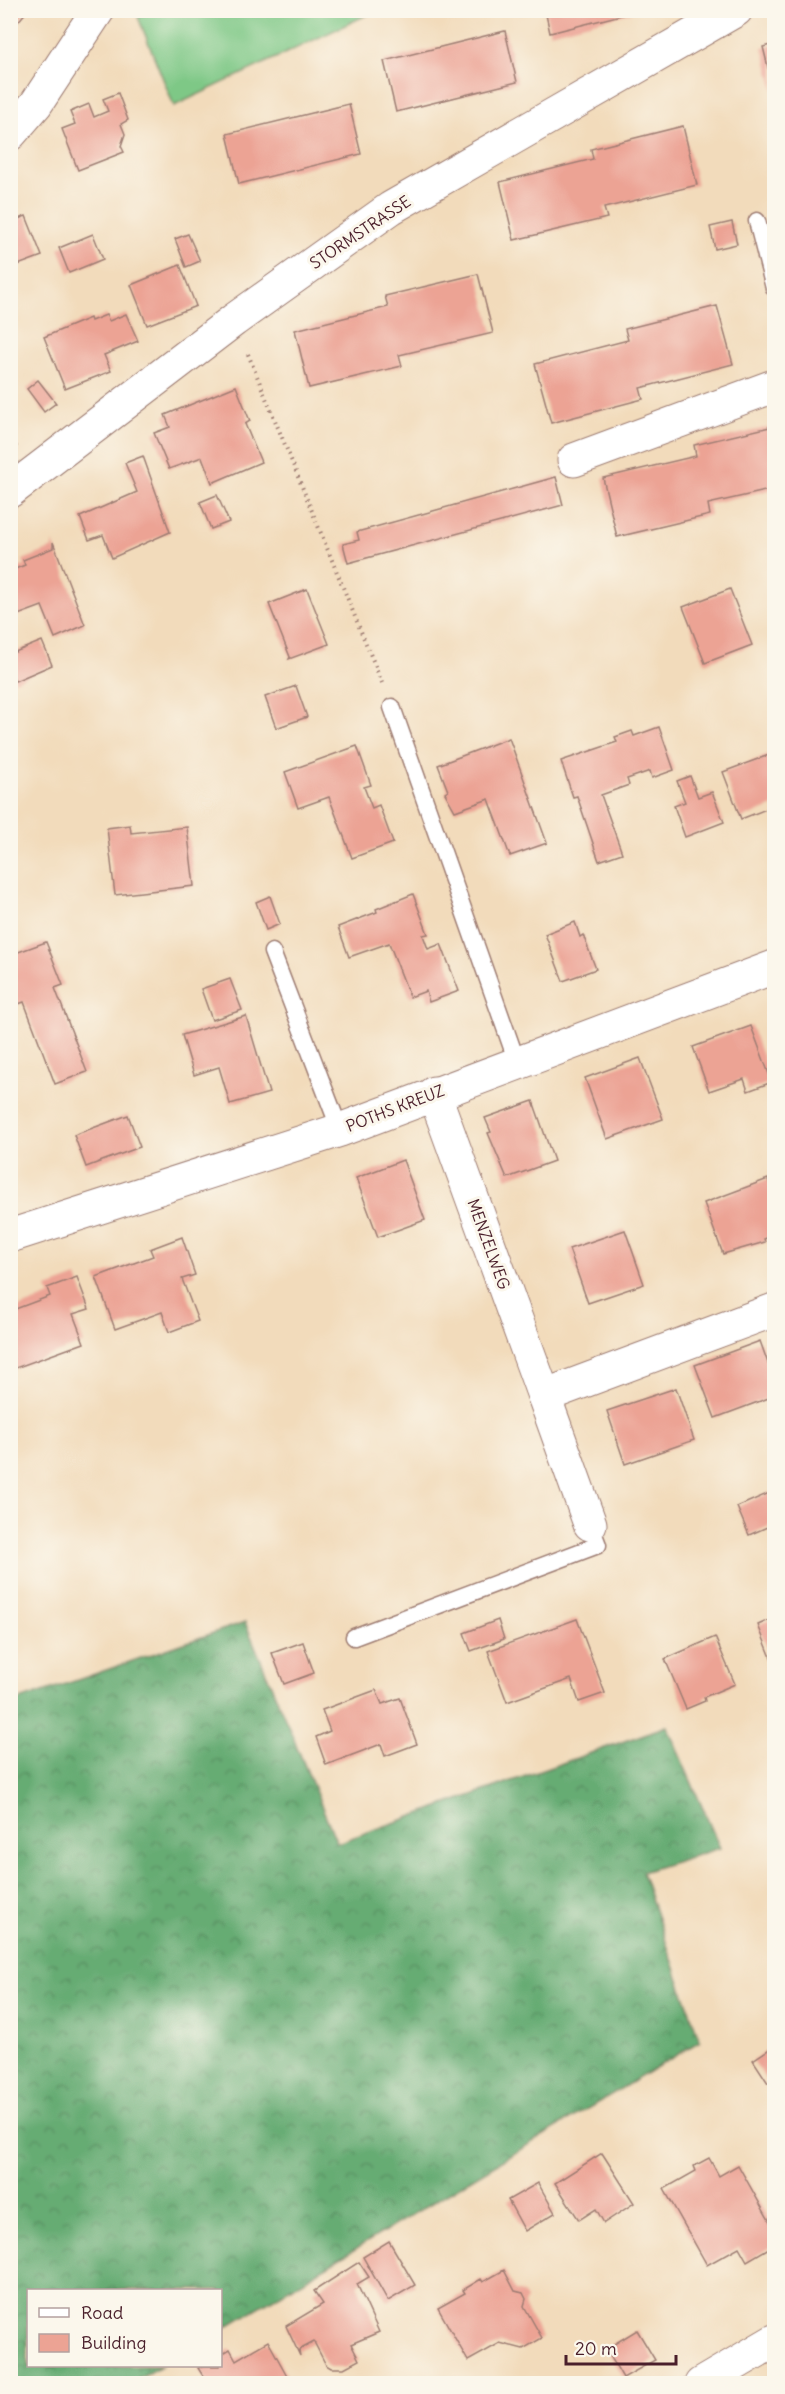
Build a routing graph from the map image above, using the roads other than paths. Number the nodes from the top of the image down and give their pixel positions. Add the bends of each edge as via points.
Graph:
1 (98, 10) edge
2 (736, 10) edge
3 (10, 134) edge
4 (757, 221) dead end
5 (774, 288) edge
6 (774, 386) edge
7 (574, 460) dead end
8 (10, 492) edge
9 (392, 707) road end
10 (272, 952) dead end
11 (774, 967) edge
12 (517, 1062) junction
13 (434, 1093) junction
14 (340, 1130) junction
15 (10, 1236) edge
16 (774, 1310) edge
17 (544, 1395) junction
18 (590, 1524) joint
19 (354, 1637) dead end
20 (774, 2341) edge
21 (701, 2384) edge

1 - 3 street via 36,104
2 - 8 street, STORMSTRASSE via 392,208 234,320
4 - 5 lane
6 - 7 street
9 - 12 lane
10 - 14 lane
11 - 12 street, POTHS KREUZ
12 - 13 street, POTHS KREUZ
13 - 14 street, POTHS KREUZ
13 - 17 street, MENZELWEG
14 - 15 street, POTHS KREUZ
16 - 17 street
17 - 18 street, MENZELWEG
18 - 19 lane via 597,1545
20 - 21 street

